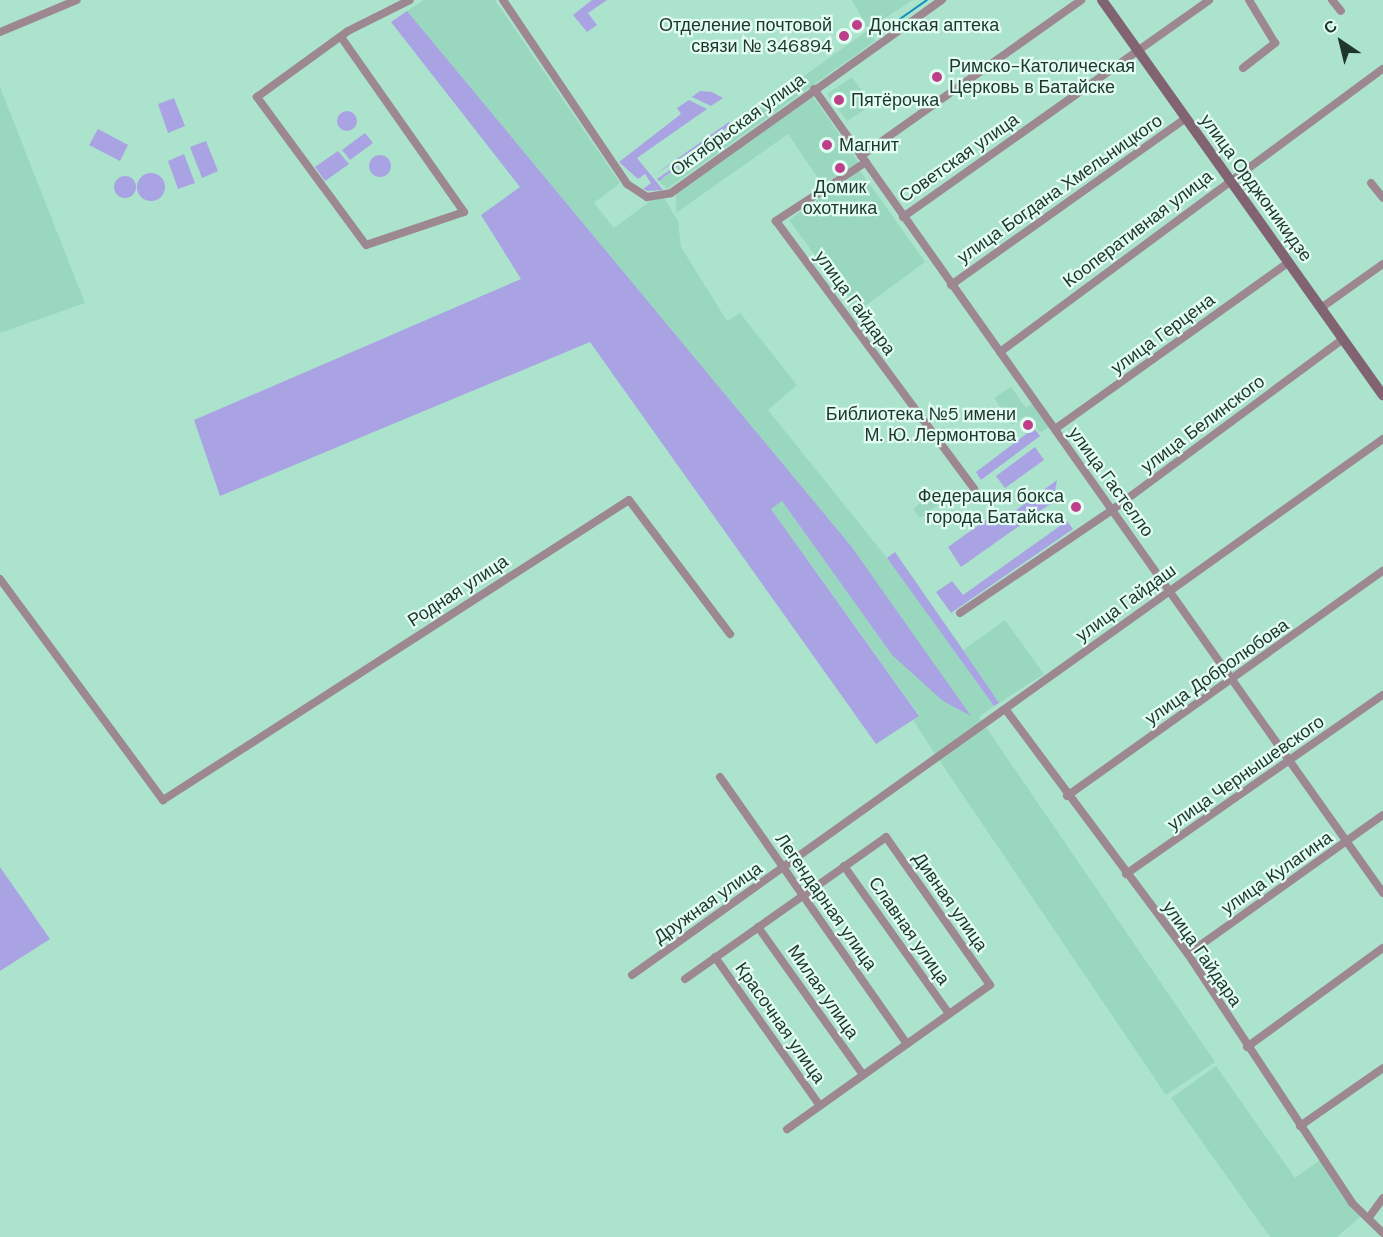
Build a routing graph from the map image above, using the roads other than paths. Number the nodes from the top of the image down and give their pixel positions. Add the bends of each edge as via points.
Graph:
1 (77, 0) edge
2 (410, 0) edge
3 (503, 0) edge
4 (942, 0) edge
5 (1081, 0) edge
6 (1102, 0) edge
7 (1209, 0) edge
8 (1249, 0) edge
9 (1332, 0) edge
10 (1341, 11) dead end
11 (0, 32) edge
12 (341, 37) junction
13 (1138, 50) junction
14 (1244, 68) dead end
15 (1383, 69) edge
16 (814, 89) junction
17 (1186, 118) junction
18 (863, 159) junction
19 (1229, 178) junction
20 (1371, 183) dead end
21 (1383, 198) edge
22 (903, 217) junction
23 (1289, 262) junction
24 (1383, 264) edge
25 (951, 285) junction
26 (1321, 308) junction
27 (1343, 339) junction
28 (1000, 352) junction
29 (1383, 395) edge
30 (1055, 429) junction
31 (1383, 439) edge
32 (974, 489) dead end
33 (1112, 510) junction
34 (1383, 571) edge
35 (0, 579) edge
36 (1170, 590) junction
37 (960, 613) dead end
38 (730, 634) dead end
39 (1232, 682) junction
40 (1383, 695) edge
41 (1006, 710) junction
42 (1290, 763) junction
43 (720, 777) dead end
44 (888, 793) joint
45 (1067, 796) junction
46 (1383, 815) edge
47 (1346, 842) junction
48 (844, 866) junction
49 (783, 869) junction
50 (1126, 874) junction
51 (1383, 892) edge
52 (802, 896) junction
53 (758, 927) junction
54 (1383, 948) edge
55 (1188, 954) junction
56 (715, 957) junction
57 (632, 975) dead end
58 (685, 979) dead end
59 (949, 1014) junction
60 (907, 1044) junction
61 (1247, 1047) junction
62 (1383, 1068) edge
63 (863, 1075) junction
64 (820, 1106) junction
65 (1300, 1126) junction
66 (787, 1129) dead end
67 (1383, 1198) edge
68 (1370, 1216) junction
69 (1383, 1233) edge

1 - 11 street
2 - 12 street
3 - 16 street, Октябрьская улица via 627,184 647,197 671,193
4 - 16 street, Октябрьская улица
5 - 18 street
6 - 13 street, улица Орджоникидзе
7 - 13 street, Советская улица
8 - 14 street via 1275,43
9 - 10 street
12 - 12 street via 465,209 464,212 366,245 257,97
13 - 17 street, улица Орджоникидзе
13 - 22 street, Советская улица
15 - 19 street, Кооперативная улица
16 - 18 street, улица Гастелло
17 - 19 street, улица Орджоникидзе
17 - 25 street, улица Богдана Хмельницкого
18 - 22 street, улица Гастелло
18 - 32 street, улица Гайдара via 776,221
19 - 23 street, улица Орджоникидзе
19 - 28 street, Кооперативная улица
20 - 21 street
22 - 25 street, улица Гастелло
23 - 26 street, улица Орджоникидзе
23 - 30 street, улица Герцена
24 - 26 street
25 - 28 street, улица Гастелло
26 - 27 street, улица Орджоникидзе
27 - 29 street, улица Орджоникидзе
27 - 33 street, улица Белинского
28 - 30 street, улица Гастелло
30 - 33 street, улица Гастелло
31 - 36 street, улица Гайдаш
33 - 36 street, улица Гастелло
33 - 37 street, улица Белинского
34 - 39 street, улица Добролюбова
35 - 38 street, Родная улица via 163,800 629,500
36 - 39 street, улица Гастелло
36 - 41 street, улица Гайдаш
39 - 42 street, улица Гастелло
39 - 45 street, улица Добролюбова
40 - 42 street, улица Чернышевского
41 - 44 street, улица Гайдаш via 947,745
41 - 45 street, улица Гайдара
42 - 47 street, улица Гастелло
42 - 50 street, улица Чернышевского
43 - 49 street, Легендарная улица
44 - 49 street, Дружная улица
45 - 50 street, улица Гайдара
46 - 47 street, улица Кулагина
47 - 51 street, улица Гастелло
47 - 55 street, улица Кулагина
48 - 52 street, Дивная улица
48 - 59 street, Славная улица
48 - 59 street, Дивная улица via 886,837 990,985
49 - 52 street, Легендарная улица
49 - 57 street, Дружная улица
50 - 55 street, улица Гайдара
52 - 53 street, Красочная улица
52 - 60 street, Легендарная улица
53 - 56 street, Красочная улица
53 - 63 street, Милая улица
54 - 61 street
55 - 61 street, улица Гайдара
56 - 58 street, Красочная улица
56 - 64 street, Красочная улица
59 - 60 street, Дивная улица
60 - 63 street, Красочная улица
61 - 65 street, улица Гайдара
62 - 65 street
63 - 64 street, Красочная улица
64 - 66 street, Красочная улица
65 - 68 street, улица Гайдара via 1352,1203
67 - 68 street
68 - 69 street, улица Гайдара

